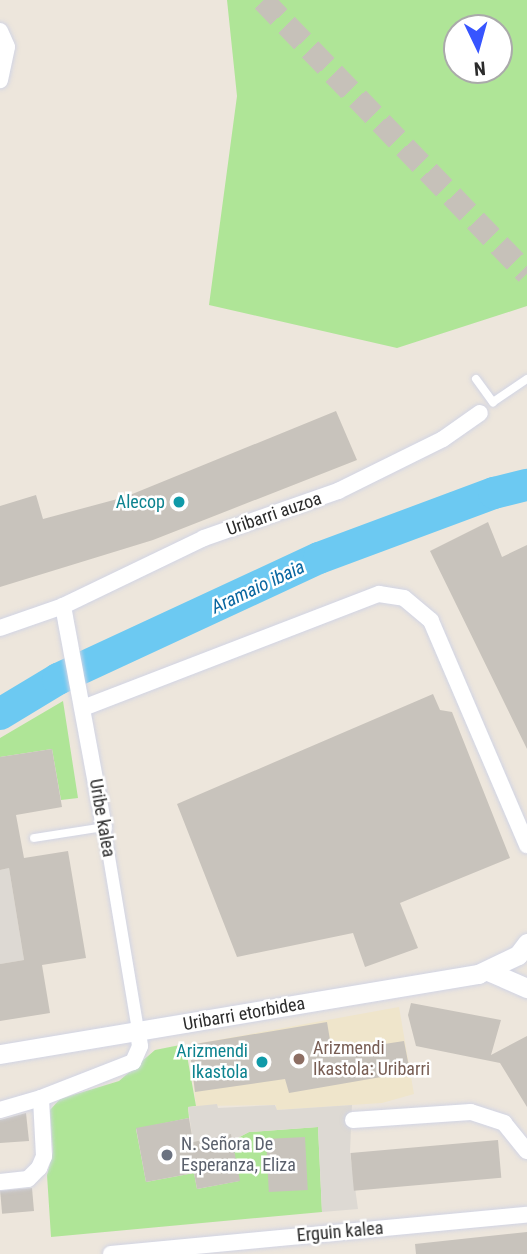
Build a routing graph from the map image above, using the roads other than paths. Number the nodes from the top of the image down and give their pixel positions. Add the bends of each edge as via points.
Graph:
1 (0, 31) edge
2 (0, 80) edge
3 (476, 379) dead end
4 (527, 379) edge
5 (493, 402) junction
6 (480, 413) joint
7 (63, 606) junction
8 (0, 628) edge
9 (83, 708) junction
10 (104, 827) junction
11 (34, 838) dead end
12 (527, 845) edge
13 (527, 944) edge
14 (488, 971) junction
15 (527, 979) edge
16 (527, 988) edge
17 (138, 1031) junction
18 (0, 1054) edge
19 (41, 1098) junction
20 (0, 1110) edge
21 (353, 1119) dead end
22 (527, 1151) edge
23 (0, 1182) edge
24 (527, 1215) edge
25 (111, 1254) edge

1 - 2 street via 7,47
3 - 5 lane
4 - 5 lane
5 - 6 lane
6 - 7 street, Uribarri auzoa via 376,475 204,538
7 - 8 street, Uribarri auzoa
7 - 9 street, Uribe kalea
9 - 10 street, Uribe kalea
9 - 12 street via 379,594 404,598 431,621
10 - 11 lane
10 - 17 street, Uribe kalea
13 - 14 street via 518,955
13 - 15 street
14 - 16 street
14 - 17 street, Uribarri etorbidea
17 - 18 street, Uribarri etorbidea
17 - 19 street via 140,1046 133,1062
19 - 20 street
19 - 23 street via 44,1156 39,1168 28,1179
21 - 22 street via 471,1112 504,1123
24 - 25 street, Erguin kalea

